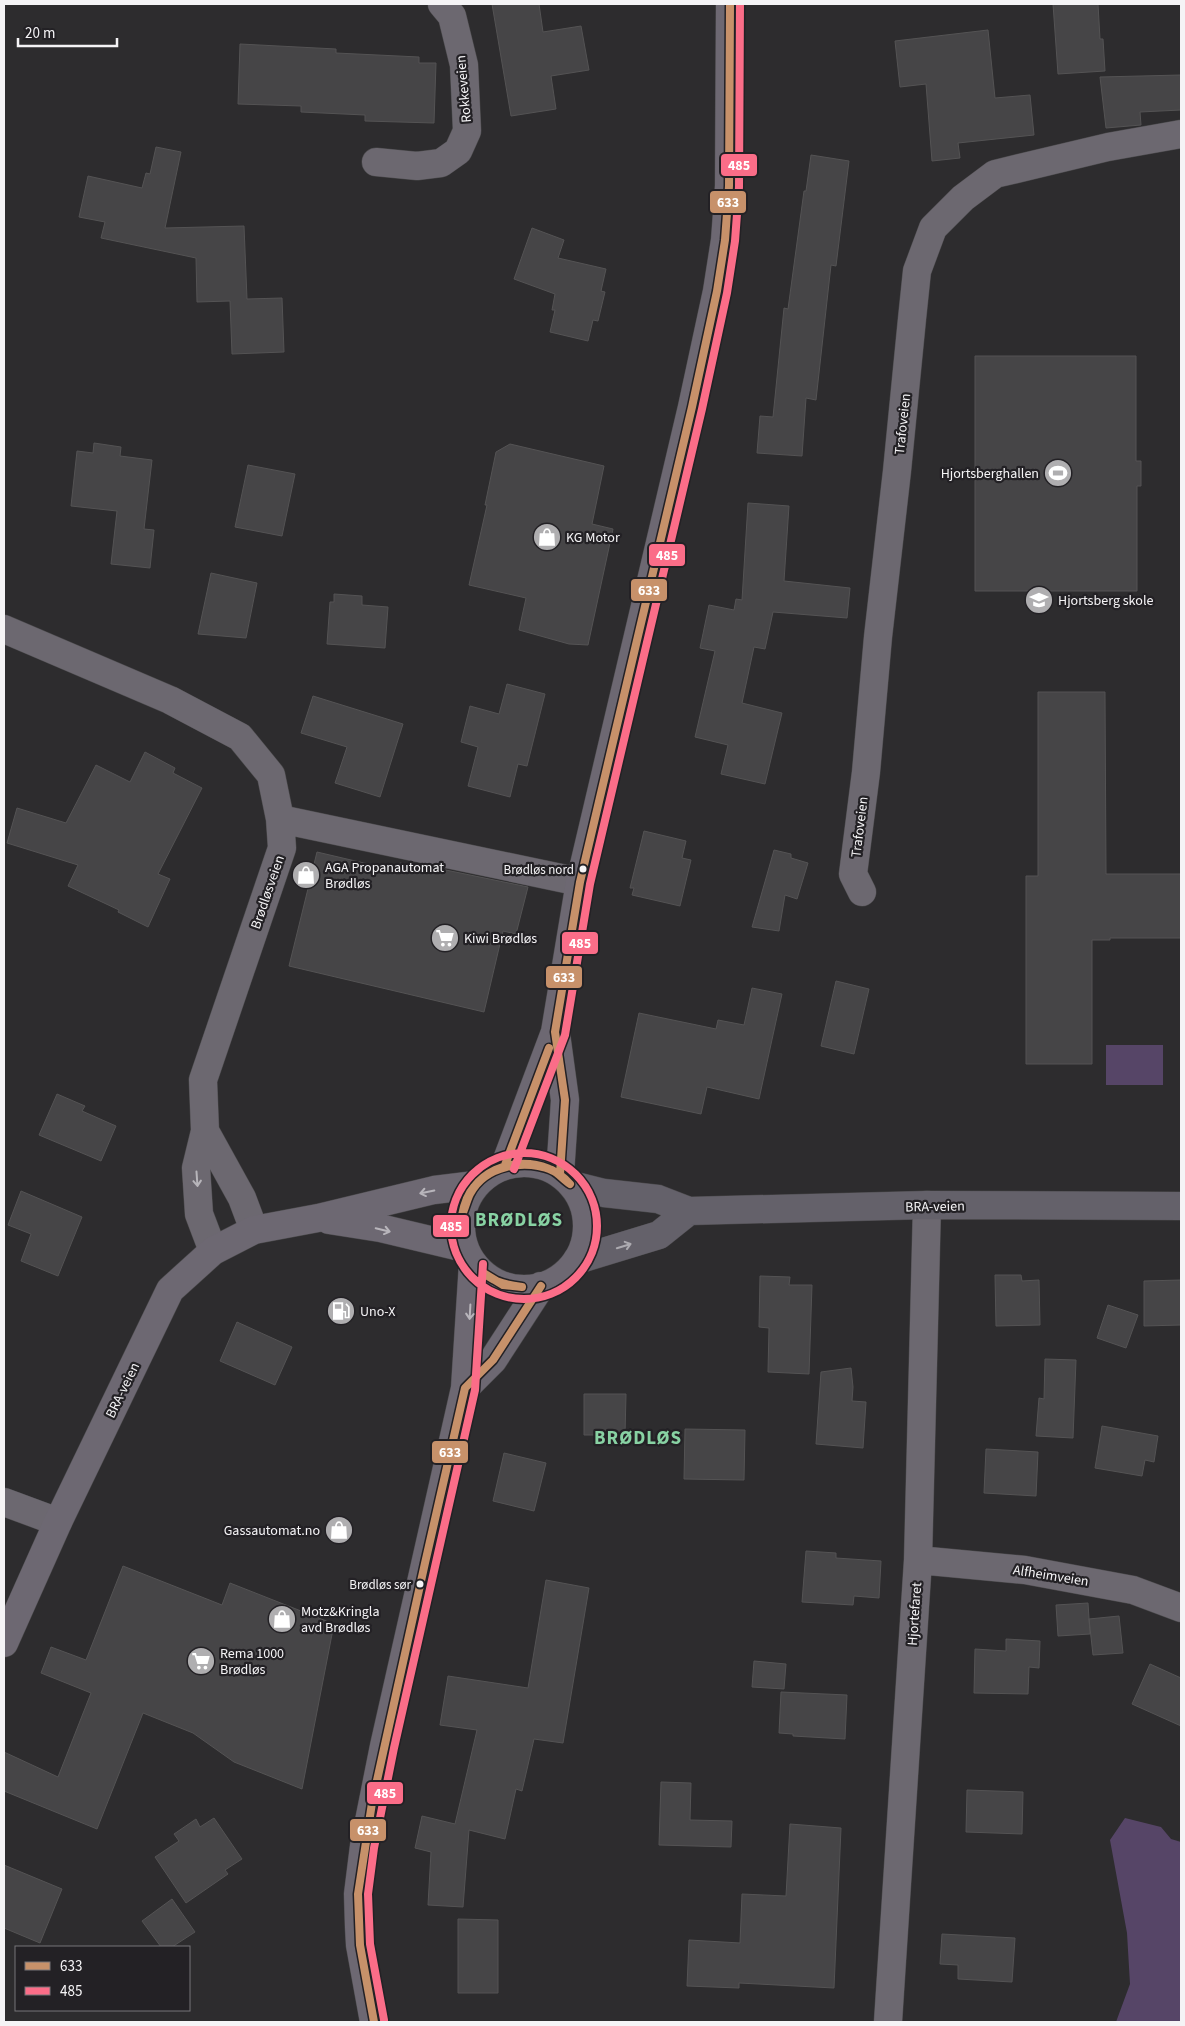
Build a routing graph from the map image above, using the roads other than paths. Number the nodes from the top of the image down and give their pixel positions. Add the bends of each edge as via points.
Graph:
1 (442, 4) edge
2 (730, 4) edge
3 (1181, 134) edge
4 (376, 162) dead end
5 (4, 629) edge
6 (280, 819) junction
7 (580, 882) junction
8 (862, 892) dead end
9 (556, 1032) junction
10 (204, 1131) junction
11 (506, 1165) junction
12 (566, 1179) junction
13 (475, 1185) junction
14 (928, 1206) junction
15 (1181, 1206) edge
16 (689, 1212) junction
17 (318, 1218) junction
18 (254, 1230) junction
19 (213, 1251) junction
20 (469, 1256) junction
21 (577, 1260) junction
22 (541, 1286) junction
23 (465, 1388) junction
24 (4, 1502) edge
25 (58, 1522) junction
26 (918, 1560) junction
27 (1181, 1608) edge
28 (4, 1643) edge
29 (374, 2021) edge
30 (888, 2022) edge

1 - 4 street, Rokkeveien via 452,16 464,65 467,130 464,138 458,151 440,163 417,166
2 - 7 main road via 729,186 717,291
3 - 8 street, Trafoveien via 995,174 963,198 933,228 917,270 853,874
5 - 6 street, Brødløsveien via 170,700 240,737 271,775
6 - 7 street
6 - 10 street, Brødløsveien via 282,848 203,1080
7 - 9 main road
9 - 11 main road
9 - 12 main road via 565,1100
10 - 18 street, Brødløsveien via 242,1198
10 -> 19 street, Brødløsveien via 196,1168 199,1214
11 - 12 main road via 543,1166
11 - 13 main road
12 - 16 main road, BRA-veien via 604,1194 658,1200
12 - 21 main road via 584,1208 586,1235
13 -> 17 main road, BRA-veien via 434,1190
13 - 20 main road via 464,1204 460,1226
14 - 15 main road, BRA-veien
14 - 16 main road, BRA-veien
14 - 26 street, Hjortefaret
21 -> 16 main road via 659,1235
17 - 18 main road, BRA-veien
17 -> 20 main road, BRA-veien via 380,1228
18 - 19 main road, BRA-veien
19 - 25 main road, BRA-veien via 170,1290
20 - 22 main road via 492,1280 516,1289
20 -> 23 main road
21 - 22 main road via 562,1276
22 - 23 main road via 493,1360
23 - 29 main road via 364,1846 358,1894 360,1945
24 - 25 street
25 - 28 main road, BRA-veien
26 - 27 street, Alfheimveien via 1025,1570 1070,1578 1133,1590
26 - 30 street, Hjortefaret

